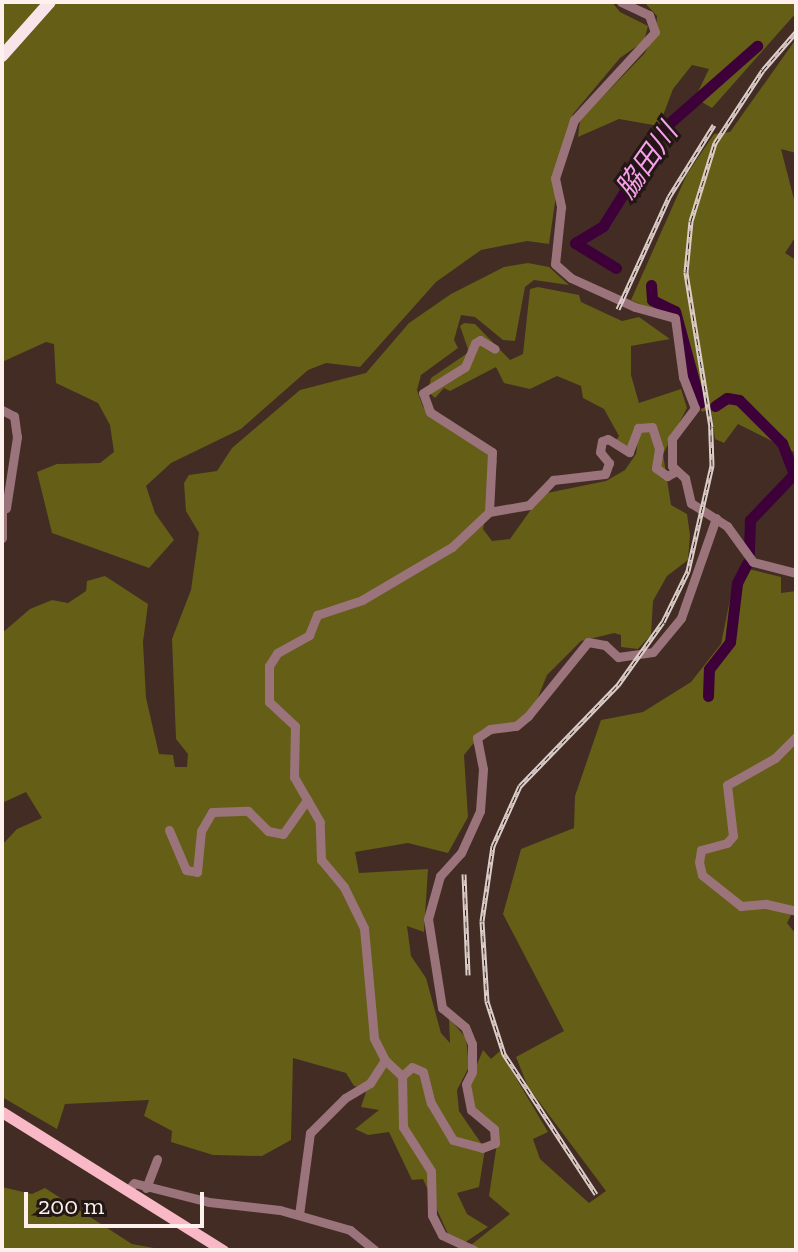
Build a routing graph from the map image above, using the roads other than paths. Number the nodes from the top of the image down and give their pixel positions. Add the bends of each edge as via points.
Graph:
1 (50, 2) edge
2 (621, 2) edge
3 (2, 56) edge
4 (495, 349) dead end
5 (2, 410) edge
6 (677, 471) junction
7 (4, 508) edge
8 (489, 512) junction
9 (716, 518) junction
10 (2, 538) edge
11 (796, 573) edge
12 (796, 737) edge
13 (307, 800) junction
14 (169, 830) dead end
15 (796, 911) edge
16 (385, 1060) junction
17 (402, 1076) junction
18 (2, 1112) edge
19 (157, 1159) dead end
20 (146, 1188) junction
21 (128, 1190) junction
22 (299, 1215) junction
23 (455, 1246) edge
24 (223, 1250) edge
25 (375, 1250) edge
26 (474, 1250) edge

1 - 3 highway
2 - 6 street via 649,15 655,32 574,120 555,178 561,207 554,258 571,278 675,318 679,363 695,408 672,439 670,457
4 - 8 street via 480,340 475,343 465,367 423,393 430,412 494,456
5 - 7 street via 14,416 17,437
6 - 8 street via 667,476 659,472 656,433 642,425 629,452 608,439 602,441 600,452 609,463 605,474 559,477 529,505
6 - 9 street via 685,478 691,503
7 - 10 street
8 - 13 street via 452,547 362,600 317,615 303,640 273,658 269,702 295,726 294,777
9 - 11 street via 753,562
9 - 17 street via 681,618 653,652 618,657 605,645 588,642 528,716 516,726 490,729 477,738 483,769 480,811 461,853 440,876 428,919 442,1008 465,1027 472,1044 467,1098 471,1110 497,1135 495,1143 482,1148 453,1140 431,1103 423,1072 412,1067
12 - 15 street via 775,758 727,785 733,836 727,843 701,850 699,862 702,875 741,906 766,904
13 - 14 street via 283,834 268,831 248,811 212,812 201,831 197,872 186,870
13 - 16 street via 320,822 321,860 344,887 364,928 374,1038
16 - 17 street
16 - 22 street via 370,1083 345,1098 310,1133
17 - 23 street via 403,1127 431,1171 436,1225
18 - 21 main road
19 - 20 street
20 - 21 street via 134,1183
20 - 22 street
21 - 24 main road
22 - 25 street via 350,1230
23 - 26 street

